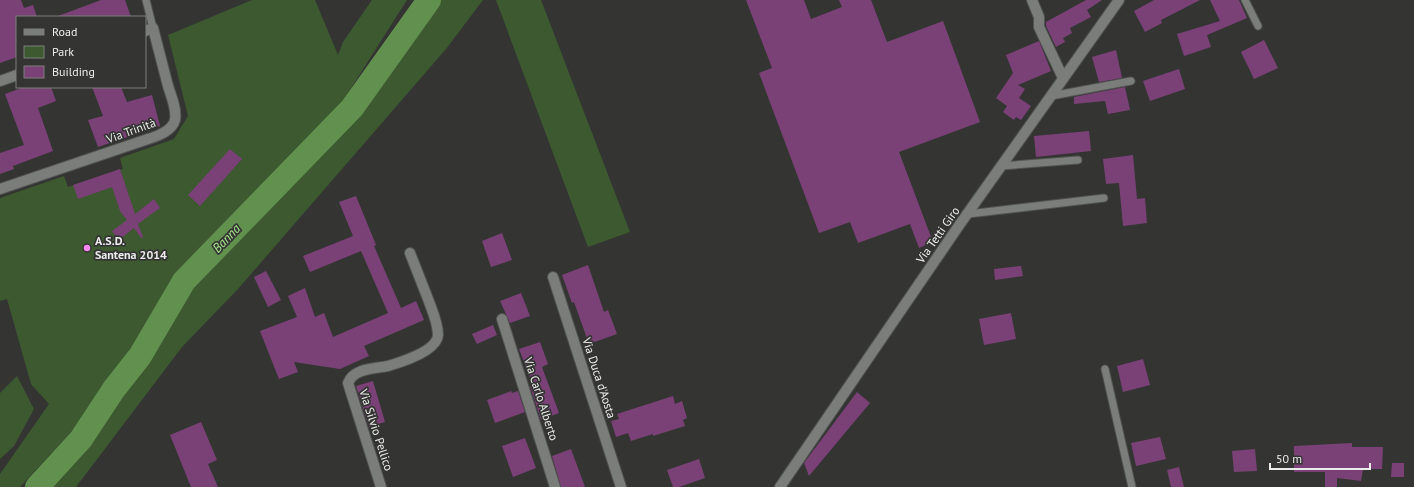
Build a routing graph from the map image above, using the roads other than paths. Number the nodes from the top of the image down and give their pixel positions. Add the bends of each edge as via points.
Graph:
1 (146, 0) edge
2 (1032, 0) edge
3 (1120, 0) edge
4 (1245, 0) edge
5 (1258, 26) dead end
6 (149, 29) edge
7 (16, 75) edge
8 (1063, 78) junction
9 (0, 81) edge
10 (1131, 81) dead end
11 (1051, 96) junction
12 (1078, 160) dead end
13 (1001, 166) junction
14 (0, 189) edge
15 (1104, 198) dead end
16 (968, 214) junction
17 (410, 253) dead end
18 (553, 277) dead end
19 (502, 319) dead end
20 (1105, 369) dead end
21 (381, 487) edge
22 (555, 487) edge
23 (621, 487) edge
24 (780, 487) edge
25 (1132, 487) edge

1 - 6 lane
2 - 8 street via 1039,17 1039,27
3 - 8 street, Via Tetti Giro
4 - 5 lane
6 - 14 street, Via Trinità via 175,112 175,120 170,129 160,135
7 - 9 street
8 - 11 street, Via Tetti Giro
10 - 11 lane
11 - 13 street, Via Tetti Giro
12 - 13 lane
13 - 16 street, Via Tetti Giro
15 - 16 lane
16 - 24 street, Via Tetti Giro
17 - 21 street, Via Silvio Pellico via 434,315 437,341 423,352 399,362 356,373 348,383
18 - 23 street, Via Duca d'Aosta
19 - 22 street, Via Carlo Alberto
20 - 25 lane

